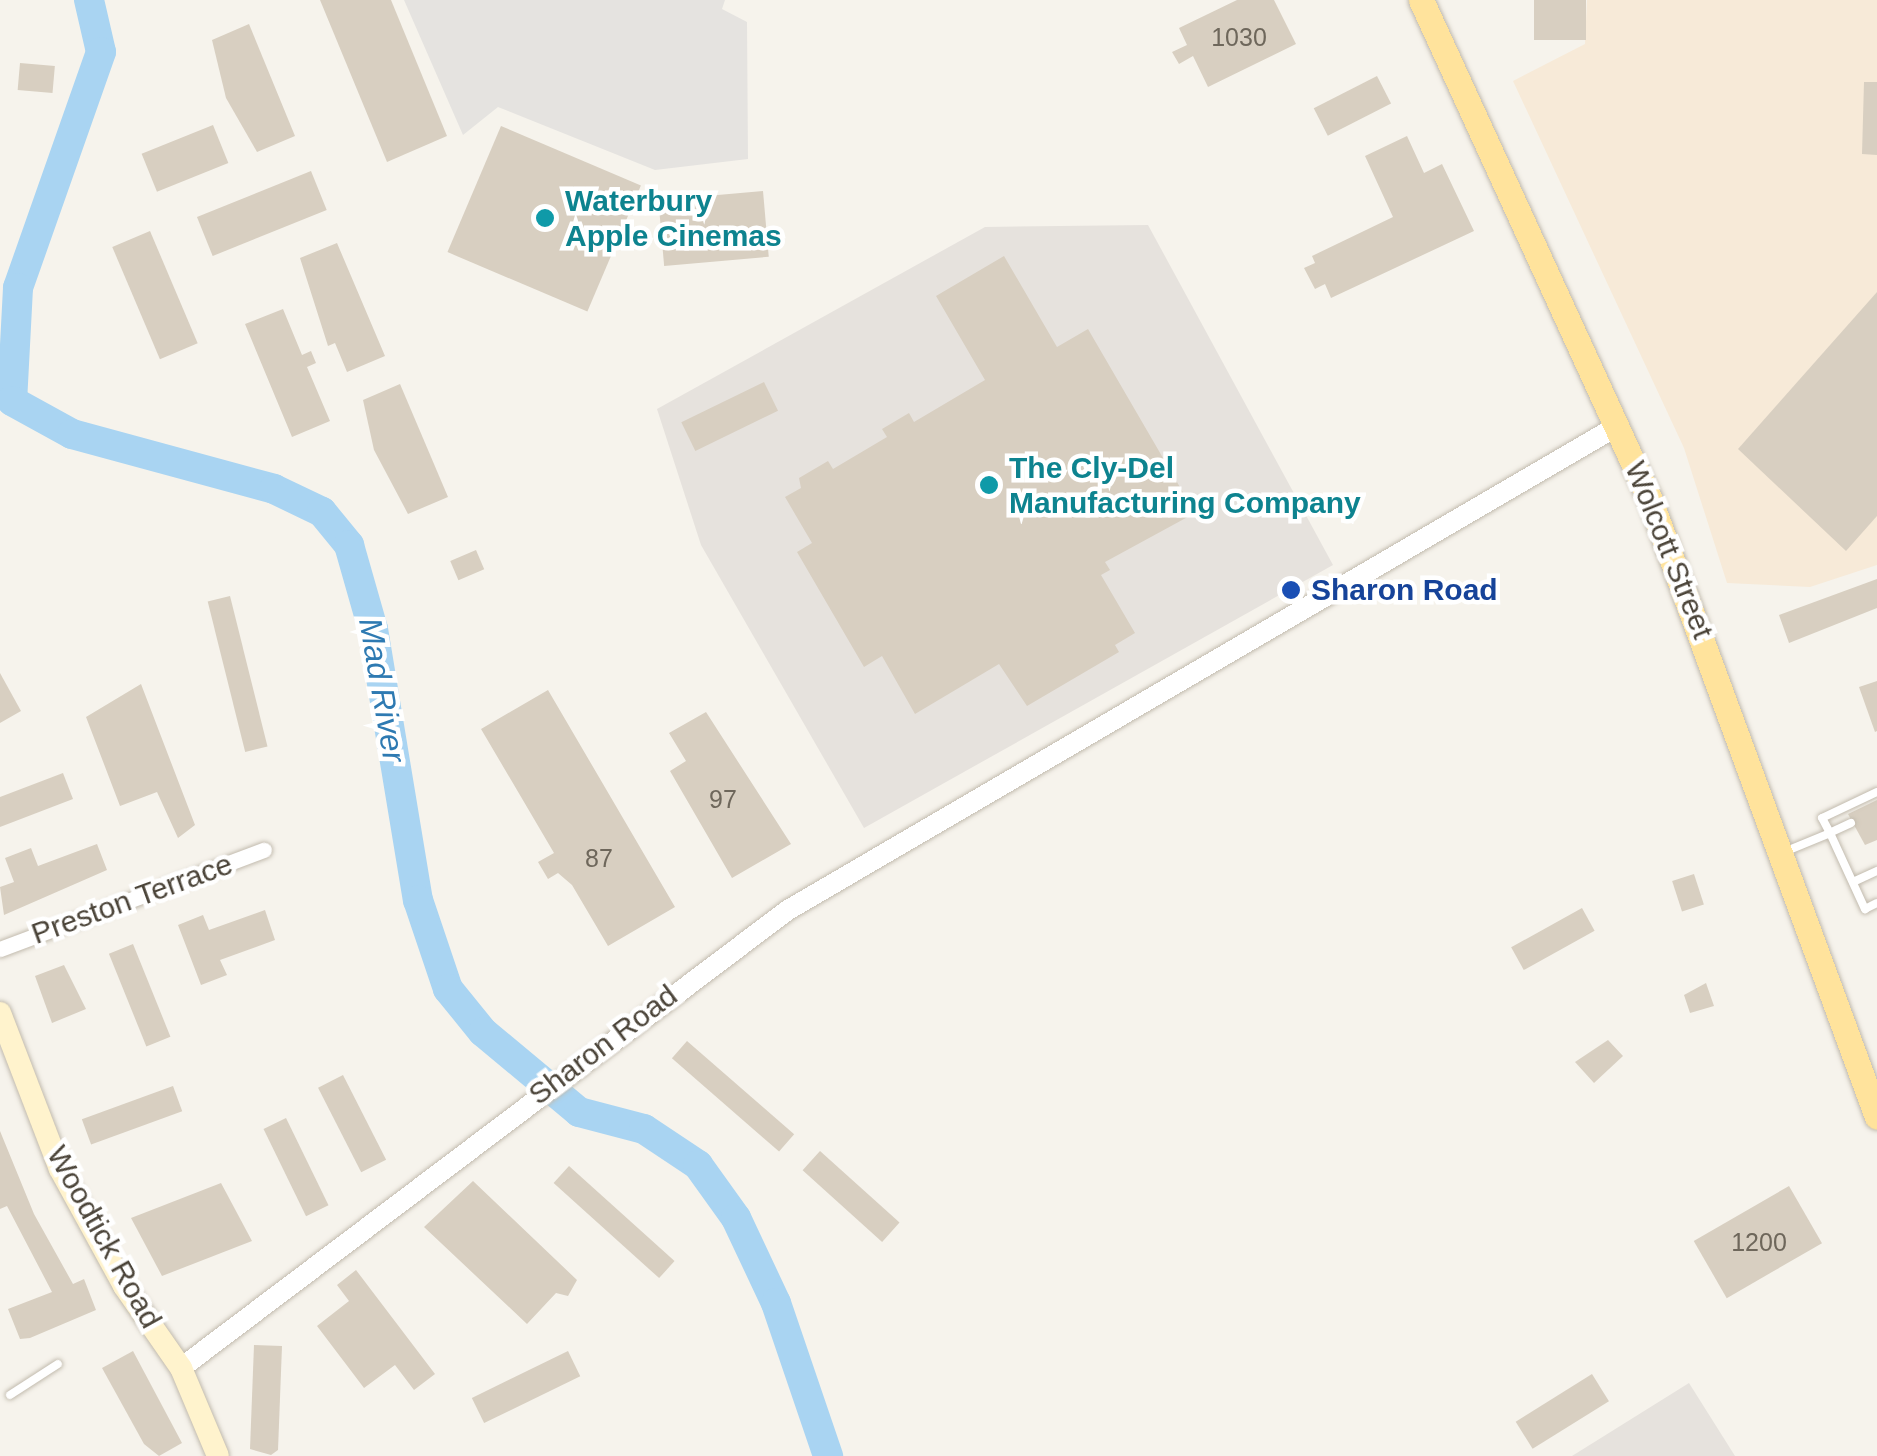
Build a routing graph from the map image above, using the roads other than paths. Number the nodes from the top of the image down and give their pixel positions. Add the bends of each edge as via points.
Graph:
1 (1421, 0) edge
2 (1618, 425) junction
3 (1877, 792) edge
4 (1851, 823) dead end
5 (1830, 833) junction
6 (264, 850) dead end
7 (1784, 852) junction
8 (1877, 871) edge
9 (1852, 882) junction
10 (1877, 903) edge
11 (0, 949) edge
12 (0, 1013) edge
13 (1877, 1118) edge
14 (58, 1364) dead end
15 (181, 1368) junction
16 (10, 1394) dead end
17 (218, 1456) edge

1 - 2 main road, Wolcott Street
2 - 7 main road, Wolcott Street
2 - 15 street, Sharon Road via 788,910 530,1098
3 - 5 lane via 1822,818
4 - 5 lane
5 - 7 lane
5 - 9 lane
6 - 11 street, Preston Terrace
7 - 13 main road, Wolcott Street
8 - 9 lane
9 - 10 lane via 1865,909
12 - 15 main road, Woodtick Road via 60,1169 124,1286
14 - 16 lane
15 - 17 main road, Woodtick Road

